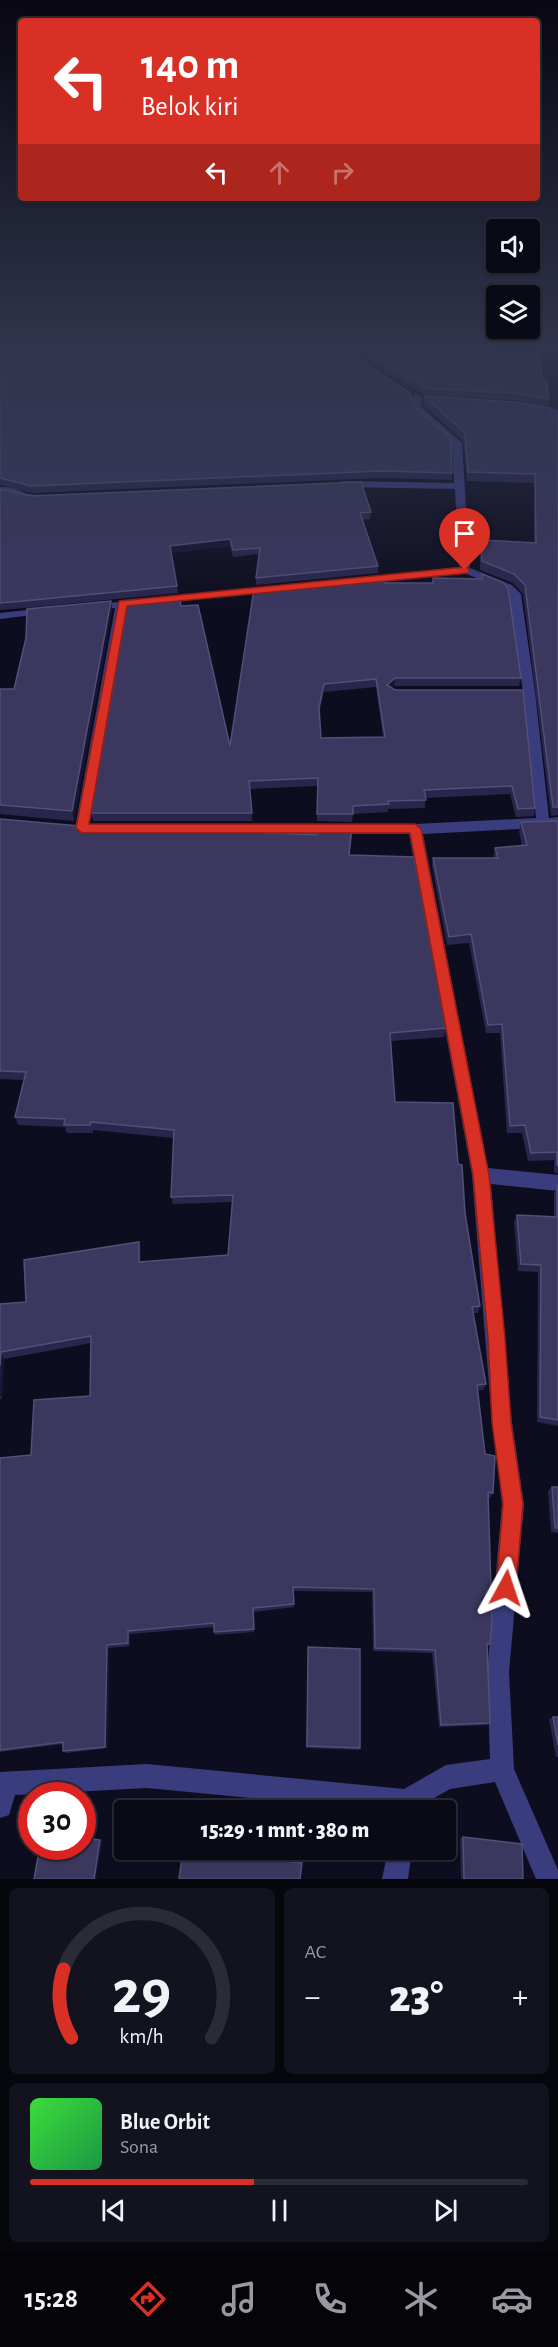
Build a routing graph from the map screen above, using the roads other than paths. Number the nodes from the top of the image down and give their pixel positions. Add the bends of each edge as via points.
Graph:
1 (448, 436) edge
2 (330, 484) edge
3 (459, 486) junction
4 (0, 490) edge
5 (50, 497) edge
6 (465, 570) junction
7 (350, 581) edge
8 (280, 588) edge
9 (122, 603) junction
10 (78, 608) edge
11 (56, 610) edge
12 (0, 616) edge
13 (543, 822) junction
14 (558, 822) edge
15 (82, 828) edge
16 (225, 829) edge
17 (415, 829) junction
18 (481, 1175) junction
19 (558, 1183) edge
20 (502, 1769) junction
21 (2, 1791) edge
22 (354, 1800) edge
23 (414, 1800) edge
24 (398, 1860) edge
25 (395, 1879) edge
26 (549, 1879) edge

1 - 3 street via 457,443
2 - 3 street
3 - 6 street
4 - 5 street via 15,490 24,497
6 - 7 street
6 - 13 street via 508,587 515,594 524,692
8 - 9 street
9 - 10 street
9 - 15 street
11 - 12 street
13 - 14 street
13 - 17 street
16 - 17 street
17 - 18 street
18 - 19 street
18 - 20 street via 502,1422 513,1504 498,1672
20 - 23 street via 446,1777
20 - 26 street
21 - 22 street via 147,1776
24 - 25 street

